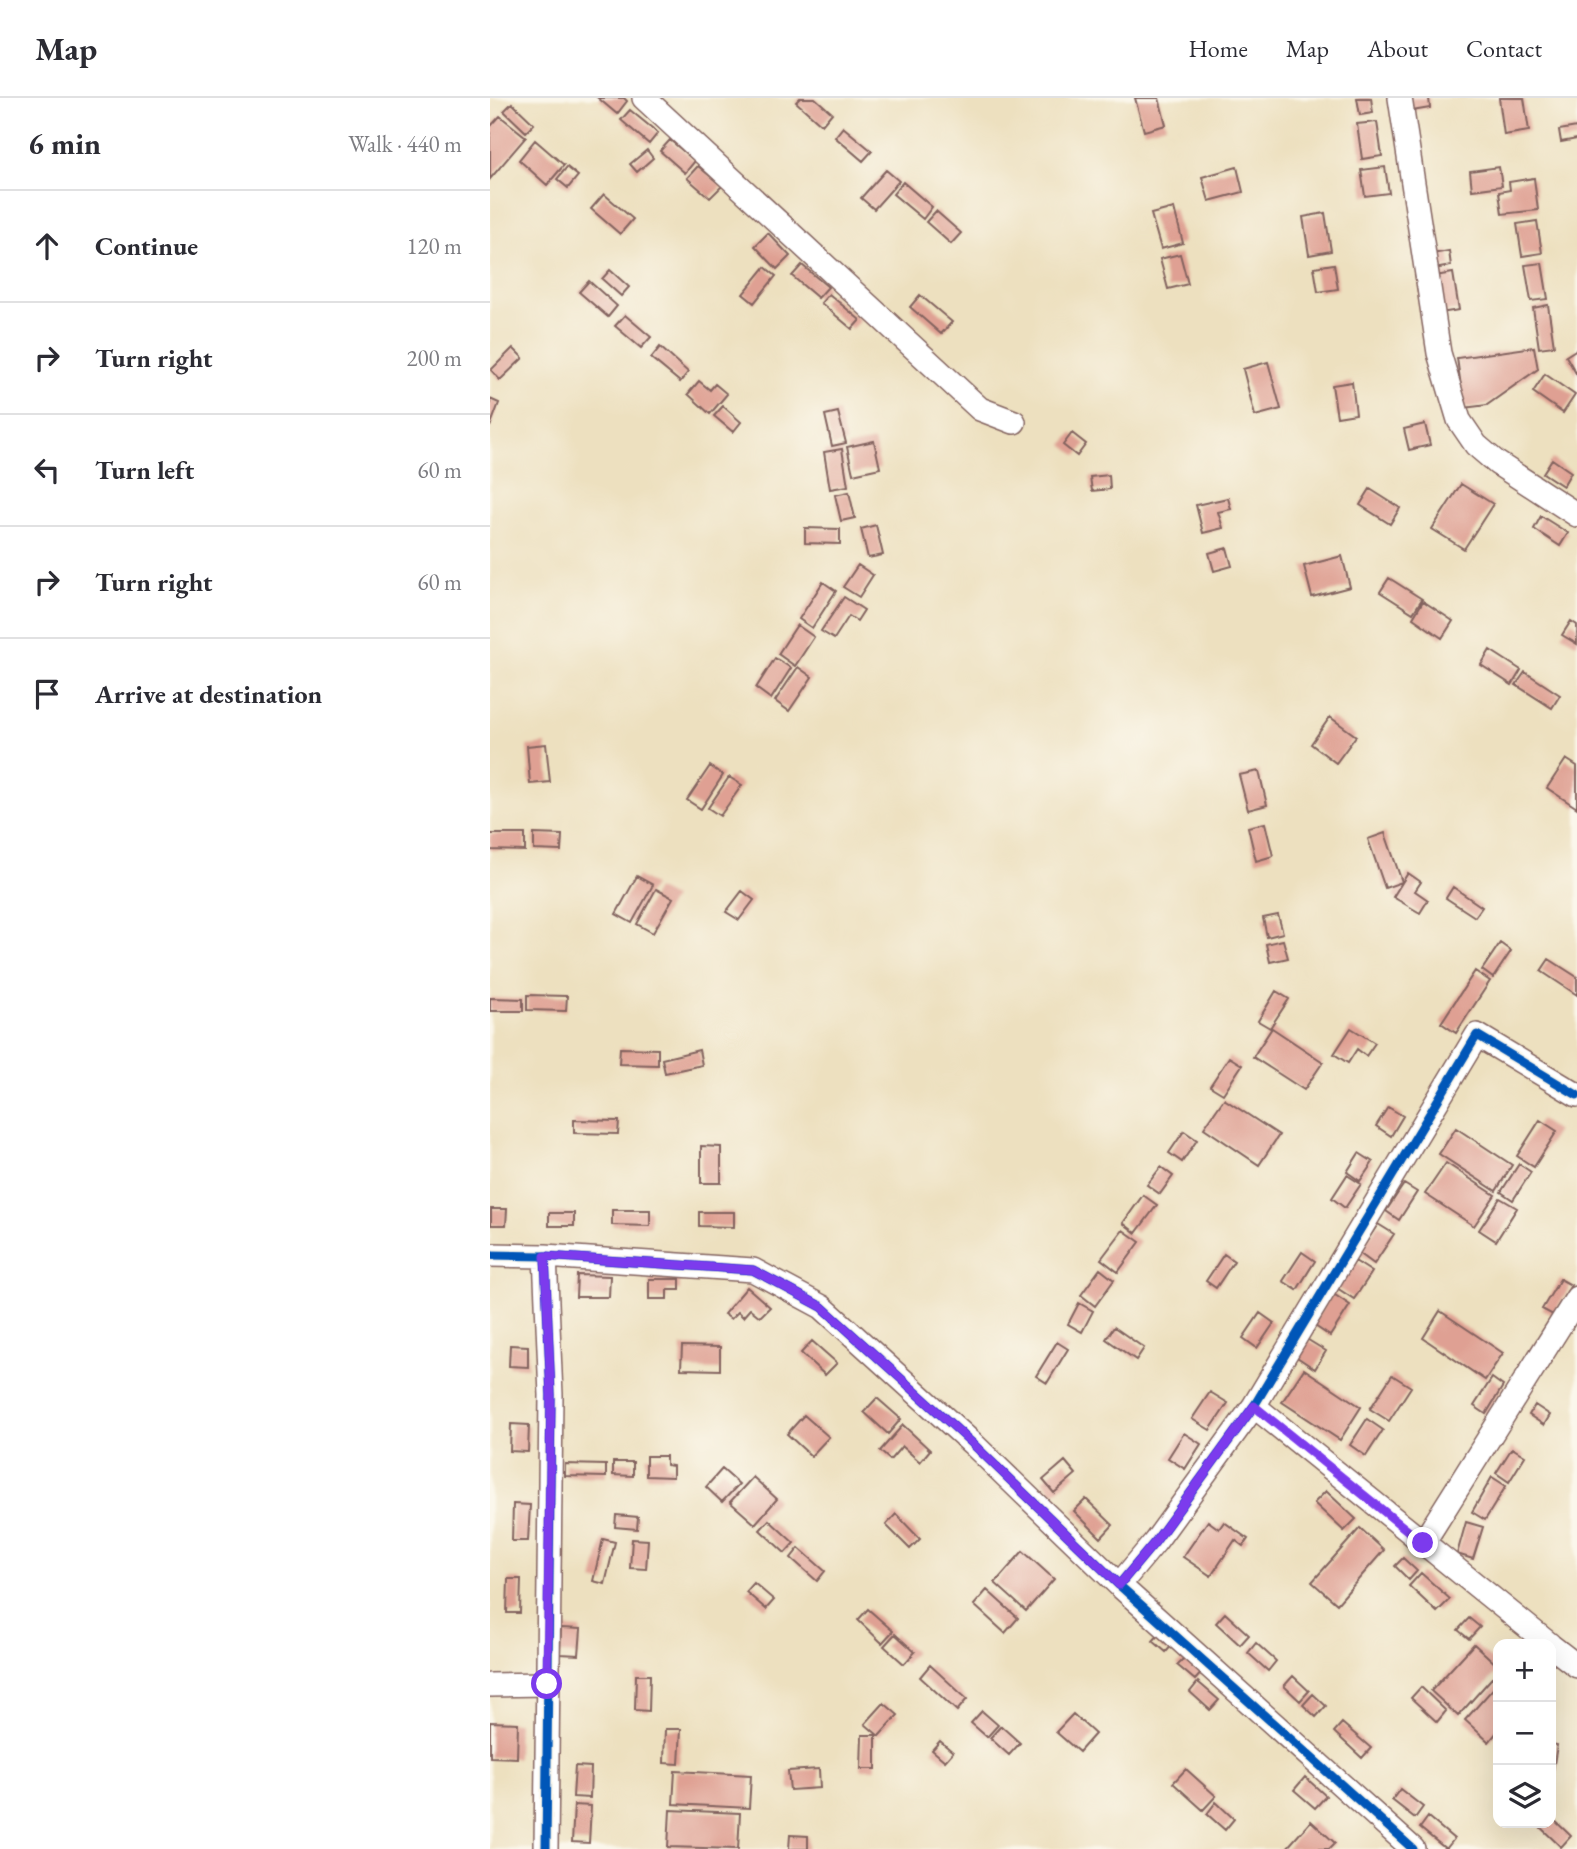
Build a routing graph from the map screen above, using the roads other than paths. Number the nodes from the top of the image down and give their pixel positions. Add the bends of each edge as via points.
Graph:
1 (644, 98) edge
2 (1400, 98) edge
3 (1014, 422) dead end
4 (1577, 514) edge
5 (1577, 1095) edge
6 (490, 1255) edge
7 (545, 1256) junction
8 (1577, 1298) edge
9 (1254, 1406) junction
10 (1423, 1543) junction
11 (1119, 1585) junction
12 (1543, 1639) edge
13 (1556, 1650) edge
14 (1577, 1667) edge
15 (547, 1684) junction
16 (490, 1685) edge
17 (546, 1849) edge
18 (1413, 1849) edge

1 - 3 street via 980,409
2 - 4 street via 1439,353 1459,420 1476,445 1497,463
5 - 9 street via 1477,1035
6 - 7 street
7 - 11 street via 753,1270 822,1307
7 - 15 street via 551,1395
8 - 10 street
9 - 10 street
9 - 11 street
10 - 12 street
11 - 18 street
13 - 14 street
15 - 16 street
15 - 17 street

